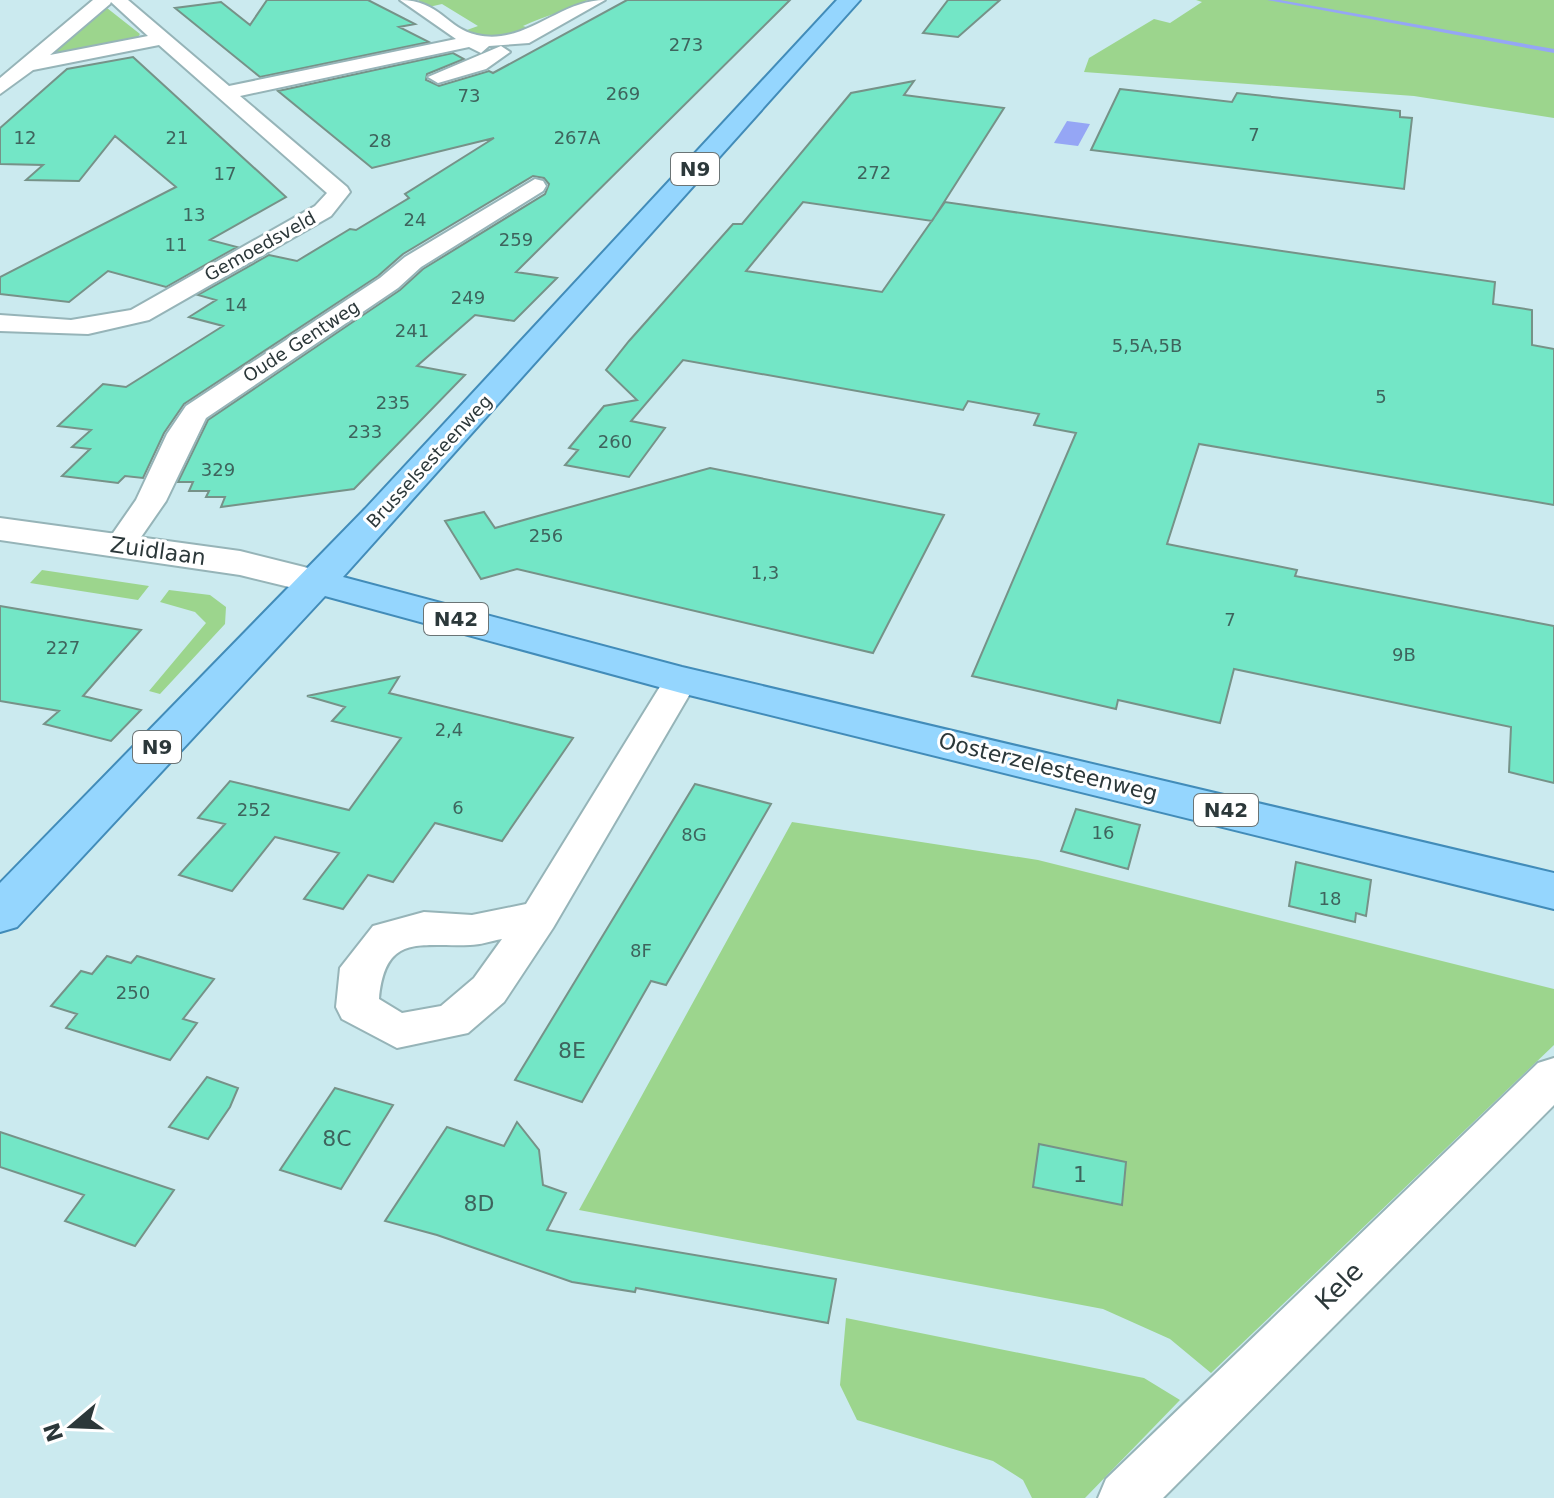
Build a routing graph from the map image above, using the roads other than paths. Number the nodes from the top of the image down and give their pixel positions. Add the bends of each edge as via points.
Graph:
1 (104, 0) edge
2 (118, 0) edge
3 (409, 0) edge
4 (596, 0) edge
5 (849, 0) edge
6 (165, 38) junction
7 (523, 39) junction
8 (473, 41) junction
9 (501, 52) junction
10 (28, 65) junction
11 (438, 77) dead end
12 (0, 88) edge
13 (224, 93) junction
14 (535, 186) dead end
15 (0, 323) edge
16 (0, 529) edge
17 (119, 546) junction
18 (314, 581) junction
19 (681, 680) junction
20 (1554, 891) edge
21 (0, 914) edge
22 (539, 917) dead end
23 (1554, 1076) edge
24 (1125, 1498) edge

1 - 10 street
2 - 6 street, Gemoedsveld
3 - 8 street
4 - 7 street
5 - 18 main road, Brusselsesteenweg / N9 via 384,511
6 - 10 street
6 - 13 street, Gemoedsveld
7 - 8 street
7 - 9 street
8 - 9 street
8 - 13 street
9 - 11 street via 475,67
10 - 12 street
13 - 15 street, Gemoedsveld via 339,192 323,211 140,315 112,325 49,329
14 - 17 street, Oude Gentweg via 413,262 196,412 151,501
16 - 17 main road, Zuidlaan
17 - 18 main road, Zuidlaan via 240,563
18 - 19 main road, Oosterzelesteenweg / N42
18 - 21 main road, Brusselsesteenweg / N9
19 - 20 main road, Oosterzelesteenweg / N42
19 - 22 street
23 - 24 street, Kele

